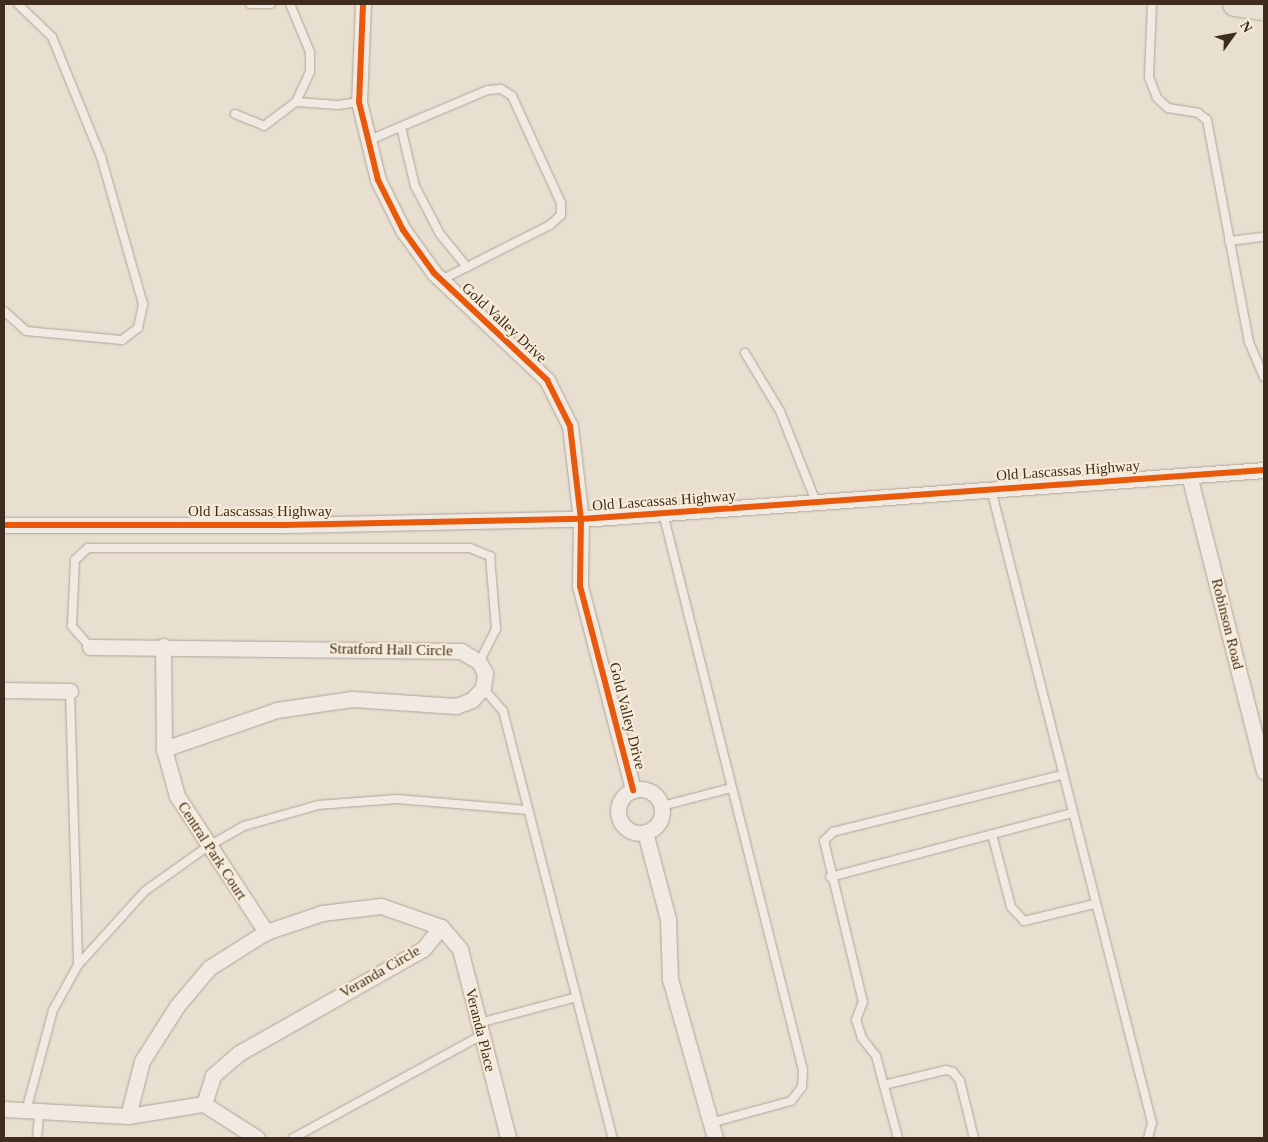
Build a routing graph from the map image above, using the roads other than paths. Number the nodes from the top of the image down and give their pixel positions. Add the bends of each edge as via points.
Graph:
1 (18, 4) edge
2 (250, 4) edge
3 (271, 4) edge
4 (290, 4) edge
5 (362, 4) edge
6 (1152, 4) edge
7 (1236, 4) edge
8 (1264, 8) edge
9 (296, 102) junction
10 (359, 102) junction
11 (235, 114) dead end
12 (401, 127) junction
13 (366, 142) junction
14 (1264, 237) edge
15 (1229, 241) junction
16 (467, 267) junction
17 (441, 280) junction
18 (4, 311) edge
19 (745, 353) dead end
20 (1264, 377) edge
21 (1264, 470) edge
22 (1189, 475) junction
23 (991, 490) junction
24 (816, 502) junction
25 (663, 513) junction
26 (581, 519) junction
27 (4, 525) edge
28 (163, 646) junction
29 (90, 647) joint
30 (479, 662) junction
31 (483, 688) junction
32 (4, 690) edge
33 (70, 691) joint
34 (164, 748) junction
35 (1264, 772) edge
36 (1062, 775) junction
37 (731, 788) junction
38 (633, 790) junction
39 (662, 806) junction
40 (528, 810) junction
41 (1072, 813) junction
42 (645, 832) junction
43 (992, 834) junction
44 (207, 847) junction
45 (830, 877) junction
46 (1096, 904) junction
47 (441, 927) junction
48 (266, 932) junction
49 (78, 966) junction
50 (577, 997) junction
51 (480, 1029) junction
52 (884, 1085) junction
53 (204, 1104) junction
54 (4, 1109) edge
55 (32, 1114) junction
56 (128, 1116) junction
57 (710, 1123) junction
58 (506, 1137) edge
59 (37, 1138) edge
60 (257, 1138) edge
61 (293, 1138) edge
62 (613, 1138) edge
63 (715, 1138) edge
64 (898, 1138) edge
65 (974, 1138) edge
66 (1148, 1138) edge

1 - 18 lane via 52,37 101,157 143,304 138,328 122,340 26,331
2 - 3 lane
4 - 9 lane via 310,52 310,72
5 - 10 street, Gold Valley Drive
6 - 15 lane via 1149,77 1157,98 1168,108 1198,113 1207,120
7 - 8 main road
9 - 10 lane via 338,105
9 - 11 lane via 264,126
10 - 13 street, Gold Valley Drive
12 - 13 lane
12 - 16 lane via 415,186 440,234
12 - 16 lane via 488,90 501,89 512,96 562,203 561,215 550,225
13 - 17 street, Gold Valley Drive via 403,230
14 - 15 lane
15 - 20 lane via 1249,342
16 - 17 lane
17 - 26 street, Gold Valley Drive via 547,380 570,426
19 - 24 lane via 780,411
21 - 22 street, Old Lascassas Highway
22 - 23 street, Old Lascassas Highway
22 - 35 street, Robinson Road
23 - 24 street, Old Lascassas Highway
23 - 36 lane
24 - 25 street, Old Lascassas Highway
25 - 26 street, Old Lascassas Highway
25 - 37 lane
26 - 27 street, Old Lascassas Highway via 284,526
26 - 38 street, Gold Valley Drive via 580,586
28 - 29 street, Stratford Hall Circle
28 - 30 street, Stratford Hall Circle via 461,652
28 - 34 street, Central Park Court
29 - 30 lane via 72,626 75,560 88,548 470,548 490,556 496,629
30 - 31 street via 485,673
31 - 34 street via 472,700 456,706 352,699 278,710
31 - 40 lane via 503,711
32 - 33 street
33 - 49 lane
34 - 44 street, Central Park Court via 177,796
36 - 41 lane
36 - 45 lane via 833,832 824,841
37 - 39 lane
37 - 57 lane via 803,1070 802,1088 791,1101
38 - 39 street, Gold Valley Drive via 647,790
38 - 42 street, Gold Valley Drive via 620,800 618,816 626,829
39 - 42 street via 657,826
40 - 44 lane via 397,799 318,805 244,826
40 - 50 lane
41 - 43 lane
41 - 46 lane
42 - 57 street via 668,919 670,979
43 - 45 lane
43 - 46 lane via 1011,906 1024,922
44 - 48 street, Central Park Court
44 - 49 lane via 145,891
45 - 52 lane via 863,1002 856,1020 862,1038 872,1046
46 - 66 lane via 1152,1123
47 - 48 street via 381,906 322,913
47 - 51 street, Veranda Place via 460,948
47 - 53 street, Veranda Circle via 423,949 239,1052 212,1076
48 - 56 street via 209,968 177,1006 142,1061
49 - 55 lane via 50,1018
50 - 51 lane
50 - 62 lane
51 - 58 street, Veranda Place
51 - 61 lane
52 - 64 lane
52 - 65 lane via 946,1070 953,1072 960,1082
53 - 56 street
53 - 60 street
54 - 55 street
55 - 56 street
55 - 59 lane
57 - 63 street

